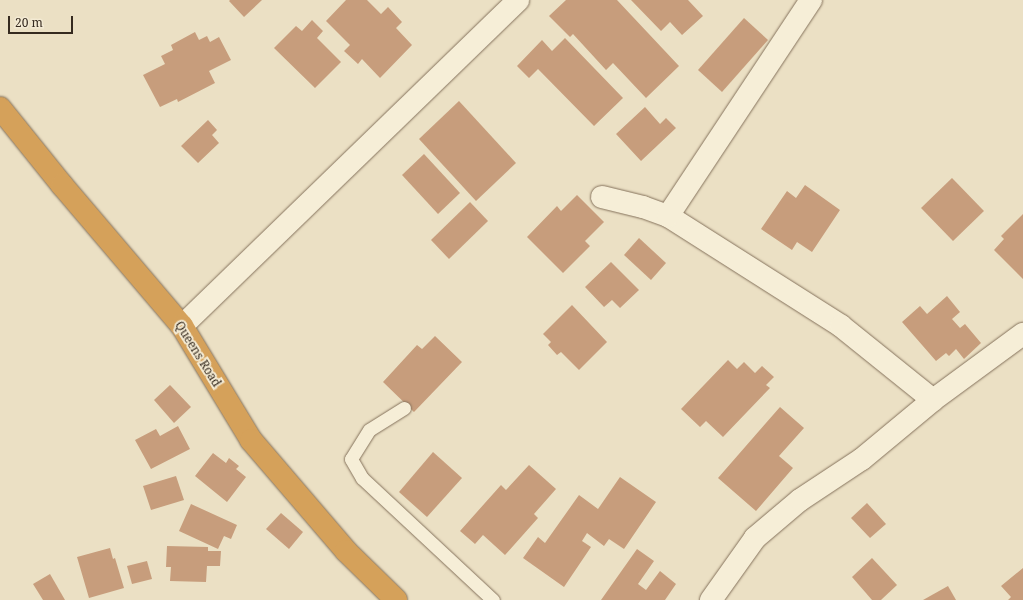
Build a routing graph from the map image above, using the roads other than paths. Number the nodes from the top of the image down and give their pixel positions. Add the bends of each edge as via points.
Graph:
1 (518, 0) edge
2 (811, 0) edge
3 (0, 108) edge
4 (602, 197) dead end
5 (668, 216) junction
6 (182, 326) junction
7 (1023, 334) edge
8 (933, 400) junction
9 (404, 408) dead end
10 (396, 600) edge
11 (493, 600) edge
12 (711, 600) edge

1 - 6 street
2 - 5 street
3 - 6 highway, Queens Road
4 - 5 street
5 - 8 street via 841,326
6 - 10 highway, Queens Road via 251,440 346,550
7 - 8 street
8 - 12 street via 862,460 800,500 755,538
9 - 11 lane via 369,430 351,459 362,478

